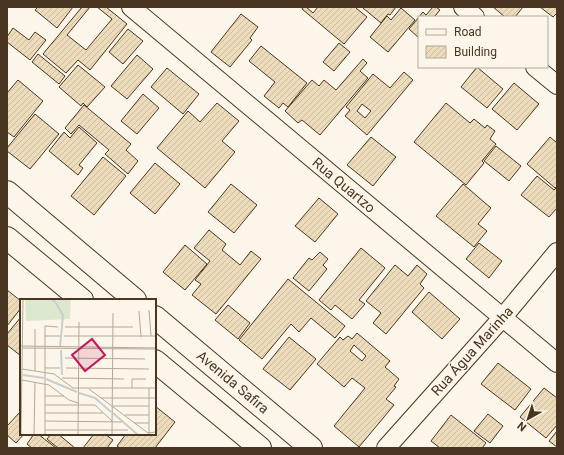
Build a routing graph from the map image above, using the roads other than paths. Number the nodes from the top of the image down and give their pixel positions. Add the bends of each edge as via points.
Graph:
1 (131, 7) edge
2 (463, 7) edge
3 (474, 16) edge
4 (536, 68) edge
5 (557, 85) edge
6 (7, 192) edge
7 (7, 238) edge
8 (557, 252) edge
9 (81, 299) edge
10 (134, 299) edge
11 (503, 317) junction
12 (156, 318) edge
13 (156, 362) edge
14 (557, 363) edge
15 (260, 448) edge
16 (311, 448) edge
17 (386, 448) edge

1 - 11 street, Rua Quartzo
2 - 3 street
4 - 5 street
6 - 10 street
7 - 9 street
8 - 11 street, Rua Água Marinha
11 - 14 street, Rua Quartzo
11 - 17 street, Rua Água Marinha
12 - 16 street, Avenida Safira
13 - 15 street

